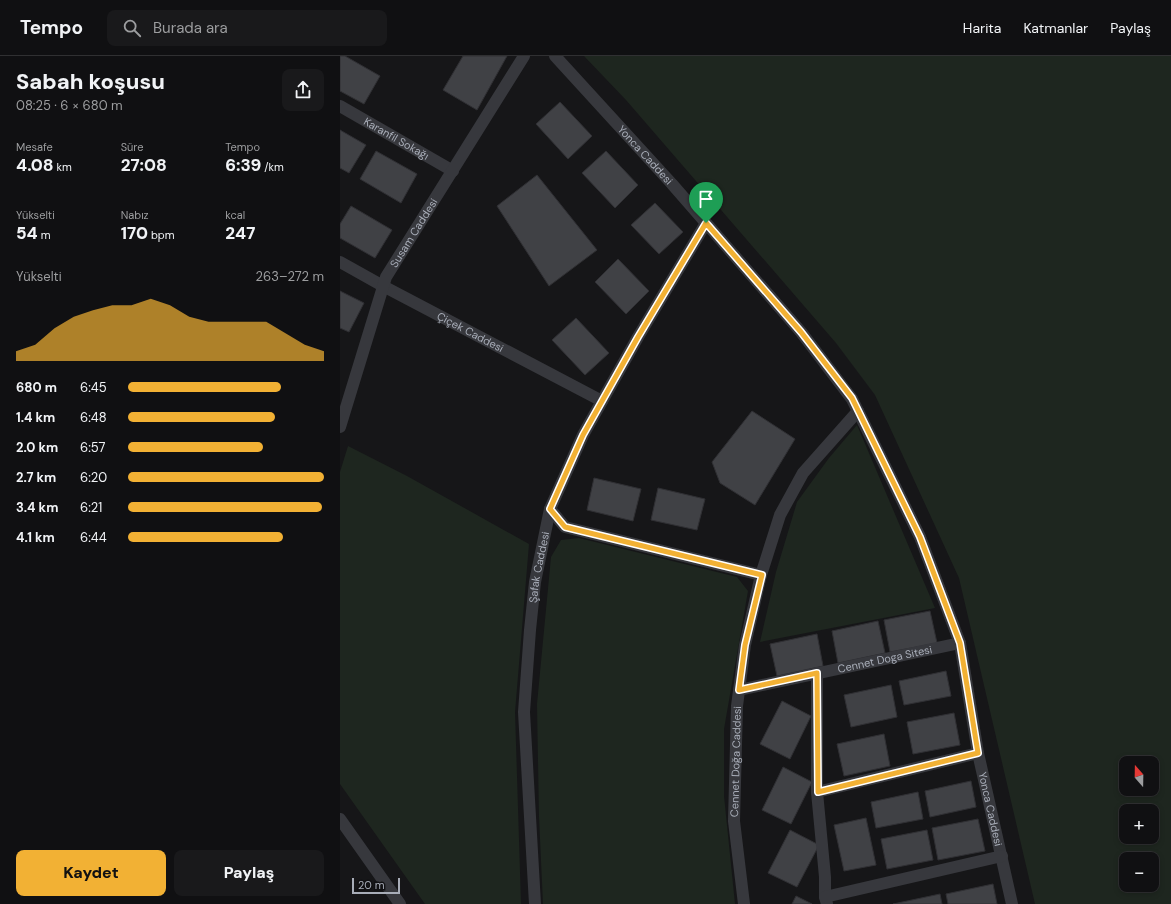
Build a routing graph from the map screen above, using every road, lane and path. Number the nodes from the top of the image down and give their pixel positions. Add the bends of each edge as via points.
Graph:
1 (524, 56) edge
2 (555, 56) edge
3 (340, 106) edge
4 (452, 171) junction
5 (706, 223) junction
6 (340, 262) edge
7 (384, 286) junction
8 (602, 401) junction
9 (858, 411) junction
10 (340, 427) edge
11 (550, 509) junction
12 (762, 575) junction
13 (960, 643) junction
14 (817, 673) junction
15 (739, 690) junction
16 (978, 753) junction
17 (818, 792) junction
18 (340, 819) edge
19 (1002, 856) junction
20 (826, 900) edge
21 (400, 904) edge
22 (535, 904) edge
23 (744, 904) edge
24 (1012, 904) edge

1 - 4 street, Susam Caddesi
2 - 5 street, Yonca Caddesi
3 - 4 street, Karanfil Sokağı
4 - 7 street, Susam Caddesi via 386,277
5 - 8 street, Şafak Caddesi
5 - 9 street, Yonca Caddesi via 801,332 852,398
6 - 7 street, Çiçek Caddesi
7 - 8 street, Çiçek Caddesi
7 - 10 street, Susam Caddesi
8 - 11 street, Şafak Caddesi via 583,435
9 - 12 street, Cennet Doğa Caddesi via 803,472 780,515
9 - 13 street, Yonca Caddesi via 920,537
11 - 12 street via 565,527
11 - 22 street, Şafak Caddesi via 535,582 524,712
12 - 15 street, Cennet Doğa Caddesi via 745,645
13 - 14 street, Cennet Doga Sitesi
13 - 16 street, Yonca Caddesi
14 - 15 street, Cennet Doga Sitesi
14 - 17 street
15 - 23 street, Cennet Doğa Caddesi via 736,706 734,821
16 - 17 street
16 - 19 street, Yonca Caddesi
17 - 20 street
18 - 21 street
19 - 20 street
19 - 24 street, Yonca Caddesi

